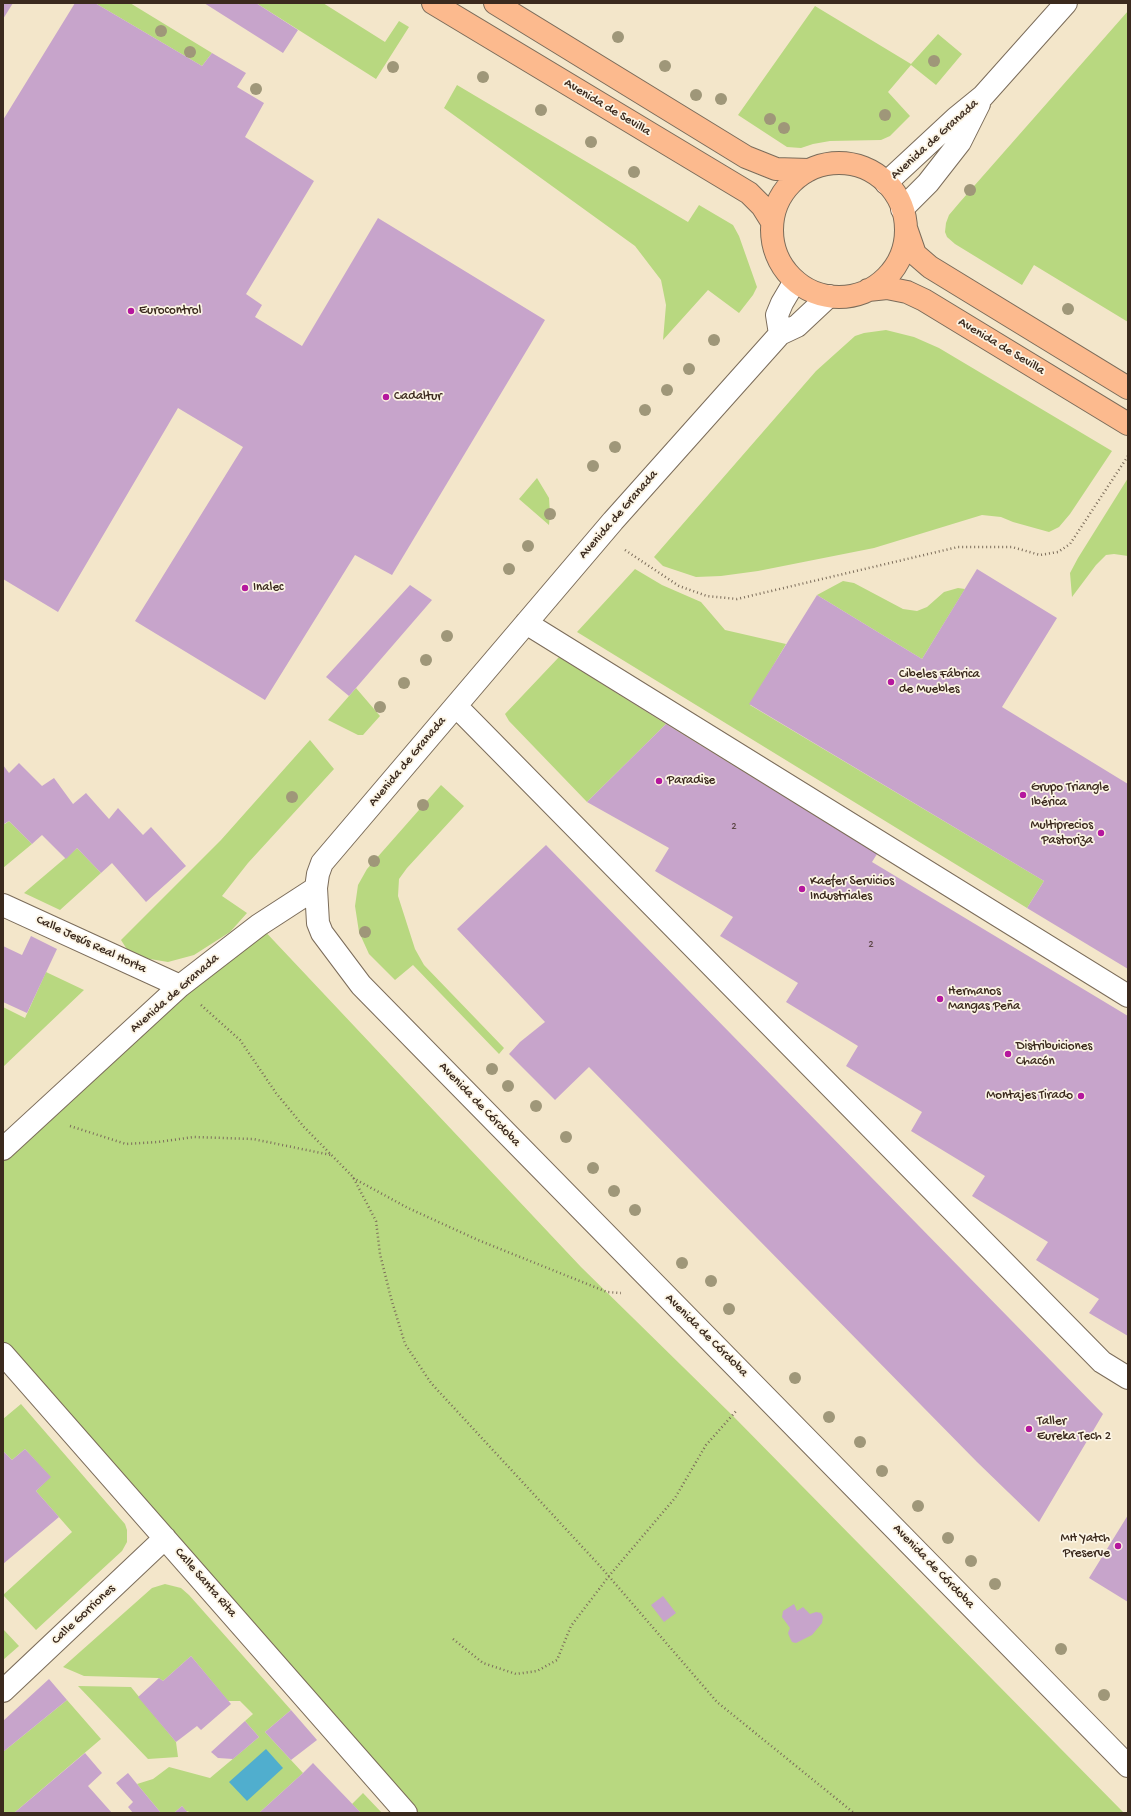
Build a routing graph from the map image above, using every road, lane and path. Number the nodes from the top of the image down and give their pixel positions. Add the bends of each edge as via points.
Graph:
1 (433, 3) edge
2 (495, 3) edge
3 (1066, 3) edge
4 (983, 96) junction
5 (809, 170) junction
6 (886, 183) junction
7 (904, 219) junction
8 (772, 222) junction
9 (795, 281) junction
10 (868, 290) junction
11 (829, 296) junction
12 (780, 334) junction
13 (1128, 388) edge
14 (1128, 424) edge
15 (1128, 456) edge
16 (602, 533) junction
17 (526, 623) junction
18 (456, 706) junction
19 (316, 888) junction
20 (3, 905) edge
21 (180, 986) junction
22 (1128, 996) edge
23 (52, 1105) junction
24 (3, 1149) edge
25 (331, 1155) junction
26 (353, 1177) junction
27 (622, 1293) dead end
28 (3, 1354) edge
29 (1128, 1378) edge
30 (755, 1386) junction
31 (165, 1538) junction
32 (609, 1576) junction
33 (453, 1639) dead end
34 (3, 1691) edge
35 (1128, 1766) edge
36 (406, 1813) edge
37 (854, 1813) edge

1 - 8 main road, Avenida de Sevilla via 748,193 762,206
2 - 5 main road via 746,157 776,169
3 - 4 street, Avenida de Granada
4 - 6 street, Avenida de Granada
4 - 7 street, Avenida de Granada via 960,142 928,182
5 - 6 main road via 827,164 846,163 864,168
5 - 8 main road via 795,179 784,192 776,206
6 - 7 main road via 894,192
7 - 10 main road via 903,247 896,264 884,280
7 - 13 main road via 915,254 930,267
8 - 9 main road via 776,254 784,269
9 - 11 main road via 809,290
9 - 12 street via 777,315
10 - 11 main road via 853,295
10 - 14 main road, Avenida de Sevilla via 887,288 907,292 924,300
11 - 12 street, Avenida de Granada via 797,326
12 - 16 street, Avenida de Granada
15 - 16 path via 1070,544 1058,552 1040,555 1012,547 958,547 737,599 707,596 679,586
16 - 17 street, Avenida de Granada
17 - 18 street, Avenida de Granada
17 - 22 street
18 - 19 street, Avenida de Granada via 322,863
18 - 29 street via 1102,1362
19 - 21 street, Avenida de Granada via 258,925
19 - 30 street, Avenida de Córdoba via 316,913 320,928 361,985
20 - 21 street, Calle Jesús Real Horta
21 - 23 street, Avenida de Granada
21 - 25 path via 240,1040 276,1093
23 - 24 street, Avenida de Granada
23 - 25 path via 69,1125 126,1144 194,1137 253,1139
25 - 26 path
26 - 27 path via 408,1208 478,1240 607,1292
26 - 32 path via 376,1221 380,1254 405,1344 431,1382
28 - 31 street, Calle Santa Rita
30 - 32 path via 733,1416 706,1445 675,1498
30 - 35 street, Avenida de Córdoba
31 - 34 street, Calle Gorriones
31 - 36 street, Calle Santa Rita
32 - 33 path via 571,1626 557,1660 537,1671 516,1674 483,1663
32 - 37 path via 716,1702

